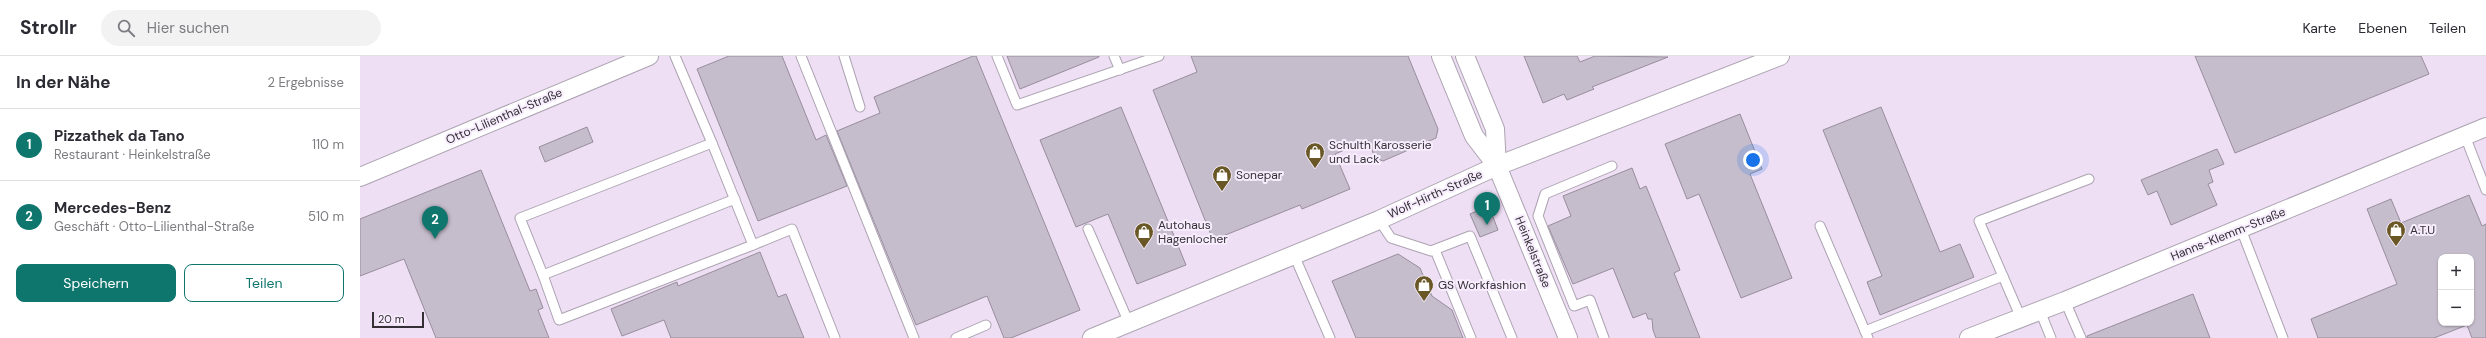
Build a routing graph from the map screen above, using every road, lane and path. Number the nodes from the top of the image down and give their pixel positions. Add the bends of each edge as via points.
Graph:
1 (649, 56) edge
2 (675, 56) edge
3 (800, 56) edge
4 (844, 56) edge
5 (997, 56) edge
6 (1114, 56) edge
7 (1159, 56) edge
8 (1441, 56) edge
9 (1465, 56) edge
10 (1780, 56) edge
11 (1120, 70) junction
12 (860, 107) dead end
13 (2486, 127) edge
14 (2465, 136) junction
15 (712, 143) junction
16 (1497, 166) junction
17 (1612, 166) dead end
18 (360, 177) edge
19 (2089, 179) dead end
20 (2486, 190) edge
21 (735, 199) junction
22 (1379, 220) junction
23 (1820, 226) dead end
24 (1088, 229) dead end
25 (2241, 229) junction
26 (753, 245) junction
27 (1435, 250) junction
28 (1294, 255) junction
29 (543, 275) junction
30 (2003, 276) junction
31 (2065, 301) junction
32 (2040, 311) junction
33 (2021, 318) junction
34 (1129, 323) junction
35 (986, 325) dead end
36 (1866, 335) edge
37 (835, 338) edge
38 (914, 338) edge
39 (956, 338) edge
40 (1092, 338) edge
41 (1330, 338) edge
42 (1471, 338) edge
43 (1512, 338) edge
44 (1568, 338) edge
45 (1604, 338) edge
46 (1969, 338) edge
47 (2051, 338) edge
48 (2082, 338) edge
49 (2283, 338) edge

1 - 18 street, Otto-Lilienthal-Straße
2 - 15 lane
3 - 38 lane
4 - 12 lane
5 - 11 lane via 1017,105
6 - 11 lane
7 - 11 lane
8 - 16 street, Heinkelstraße via 1474,136
9 - 16 street, Heinkelstraße via 1495,129
10 - 16 street, Wolf-Hirth-Straße
13 - 14 street, Hanns-Klemm-Straße
14 - 20 lane
14 - 25 street, Hanns-Klemm-Straße
15 - 21 lane
15 - 29 lane via 520,218
16 - 22 street, Wolf-Hirth-Straße
16 - 44 street, Heinkelstraße
17 - 45 lane via 1545,194 1538,216 1574,306 1590,300
19 - 30 lane via 1979,221
21 - 26 lane
21 - 29 lane
22 - 27 lane via 1391,238 1431,252
22 - 28 street, Wolf-Hirth-Straße
23 - 36 lane
24 - 34 lane
25 - 31 street, Hanns-Klemm-Straße
25 - 49 lane
26 - 29 lane via 560,320
26 - 37 lane via 792,229
27 - 42 lane
27 - 43 lane via 1470,236
28 - 34 street, Wolf-Hirth-Straße
28 - 41 lane
30 - 33 lane
30 - 36 lane
31 - 32 street, Hanns-Klemm-Straße
31 - 48 lane
32 - 33 street, Hanns-Klemm-Straße
32 - 47 lane
33 - 46 street, Hanns-Klemm-Straße
34 - 40 street, Wolf-Hirth-Straße
35 - 39 lane

